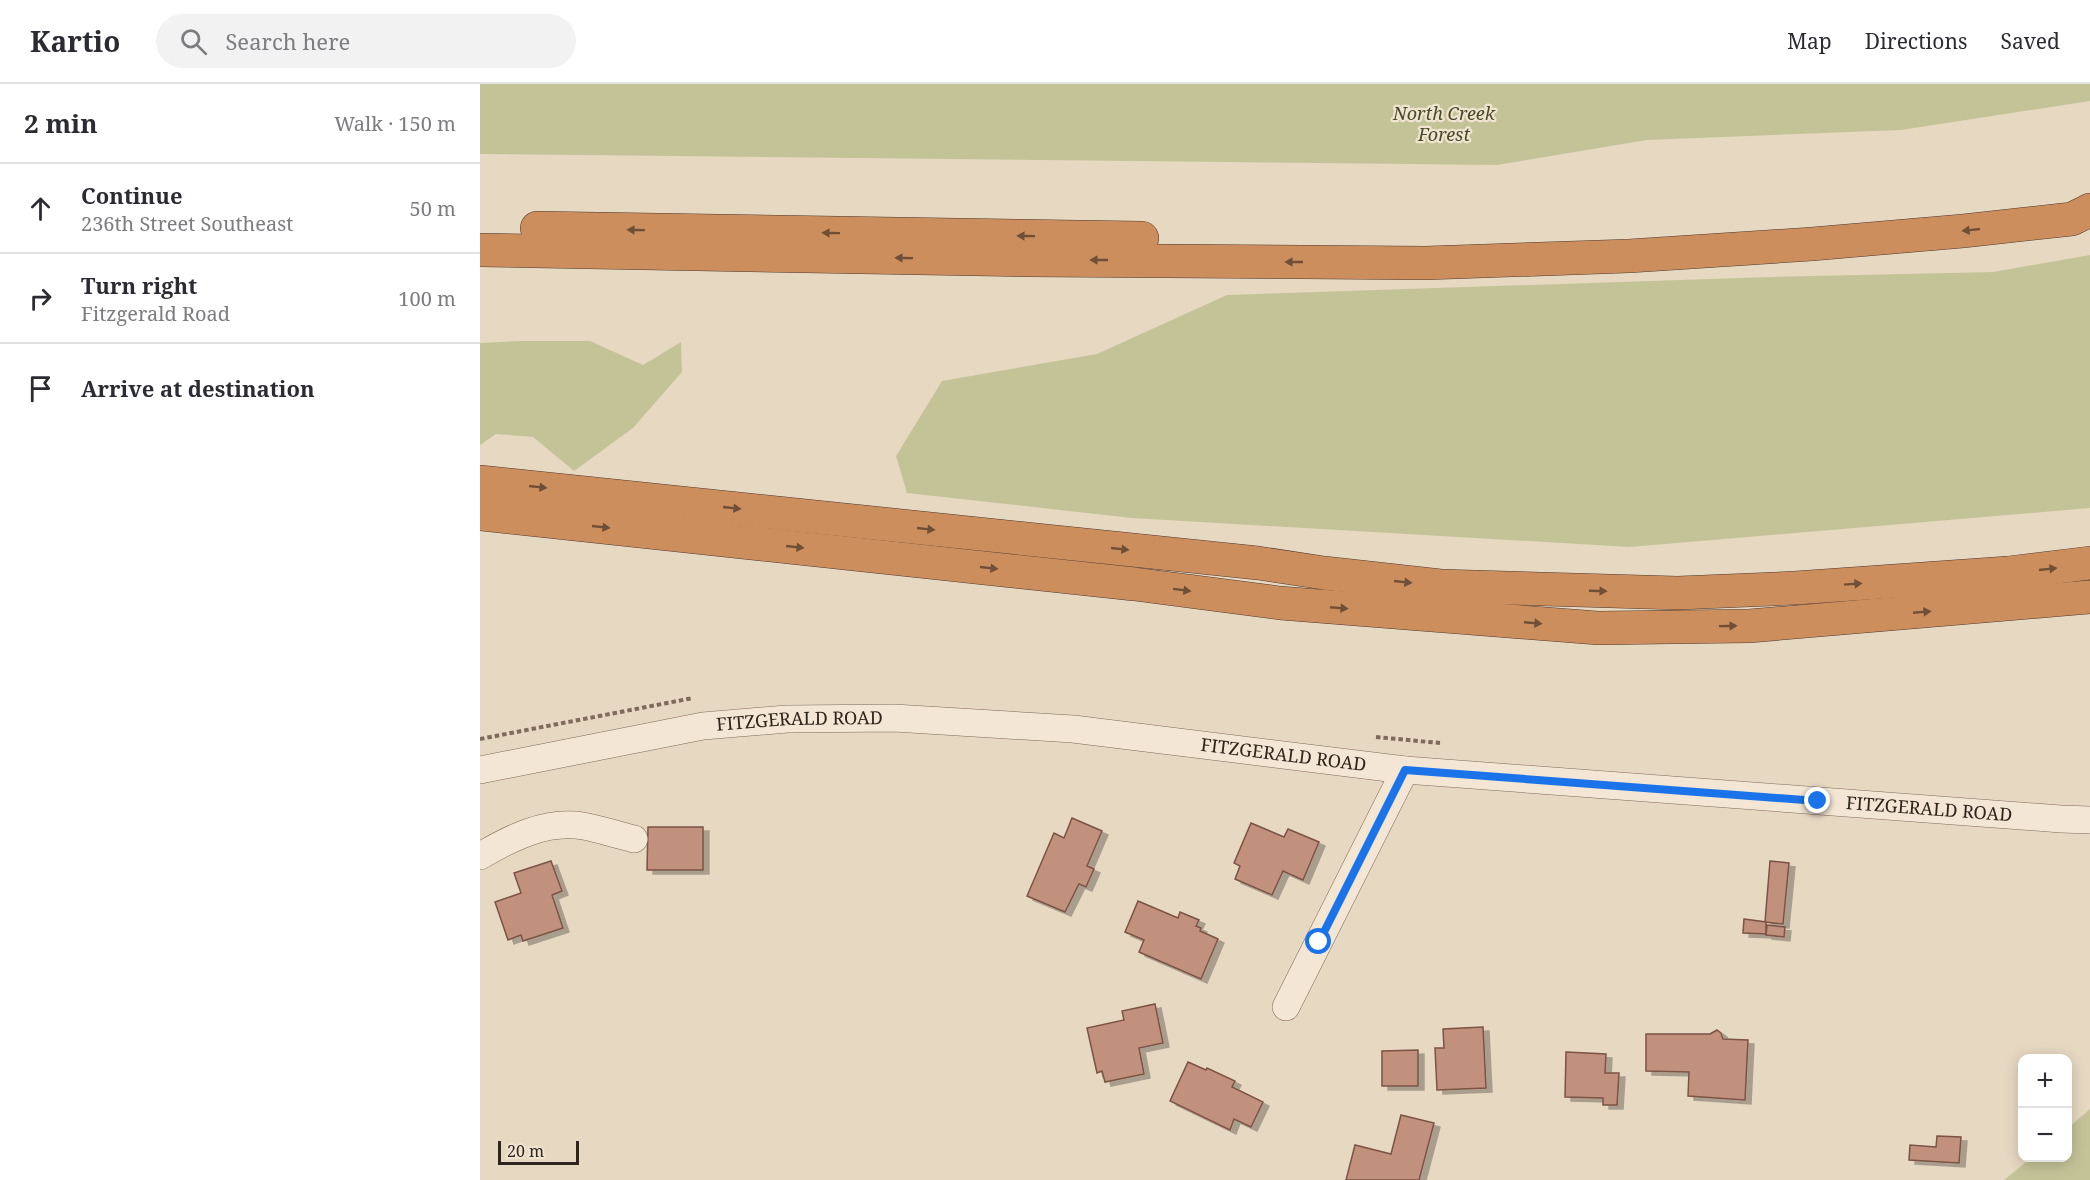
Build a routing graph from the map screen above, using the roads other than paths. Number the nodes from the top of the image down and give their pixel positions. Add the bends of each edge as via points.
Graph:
1 (2090, 195) edge
2 (2090, 210) edge
3 (480, 227) edge
4 (480, 250) edge
5 (480, 482) edge
6 (480, 514) edge
7 (2090, 563) edge
8 (1324, 573) junction
9 (2090, 597) edge
10 (1281, 603) junction
11 (1405, 770) junction
12 (480, 771) edge
13 (2090, 820) edge
14 (634, 839) dead end
15 (480, 856) edge
16 (1286, 1007) dead end

1 -> 3 highway via 1788,225 1426,242
2 -> 4 highway via 2072,219 1812,244 1426,263
5 -> 8 highway
6 -> 10 highway via 1122,582
8 -> 7 highway via 1441,586 1678,593 1985,575
8 - 10 highway
10 -> 9 highway via 1598,628 1749,626
11 - 12 street, FITZGERALD ROAD via 1073,729 882,718 787,719 703,726
11 - 13 street, FITZGERALD ROAD
11 - 16 street
14 - 15 street via 582,826 554,825 506,841

